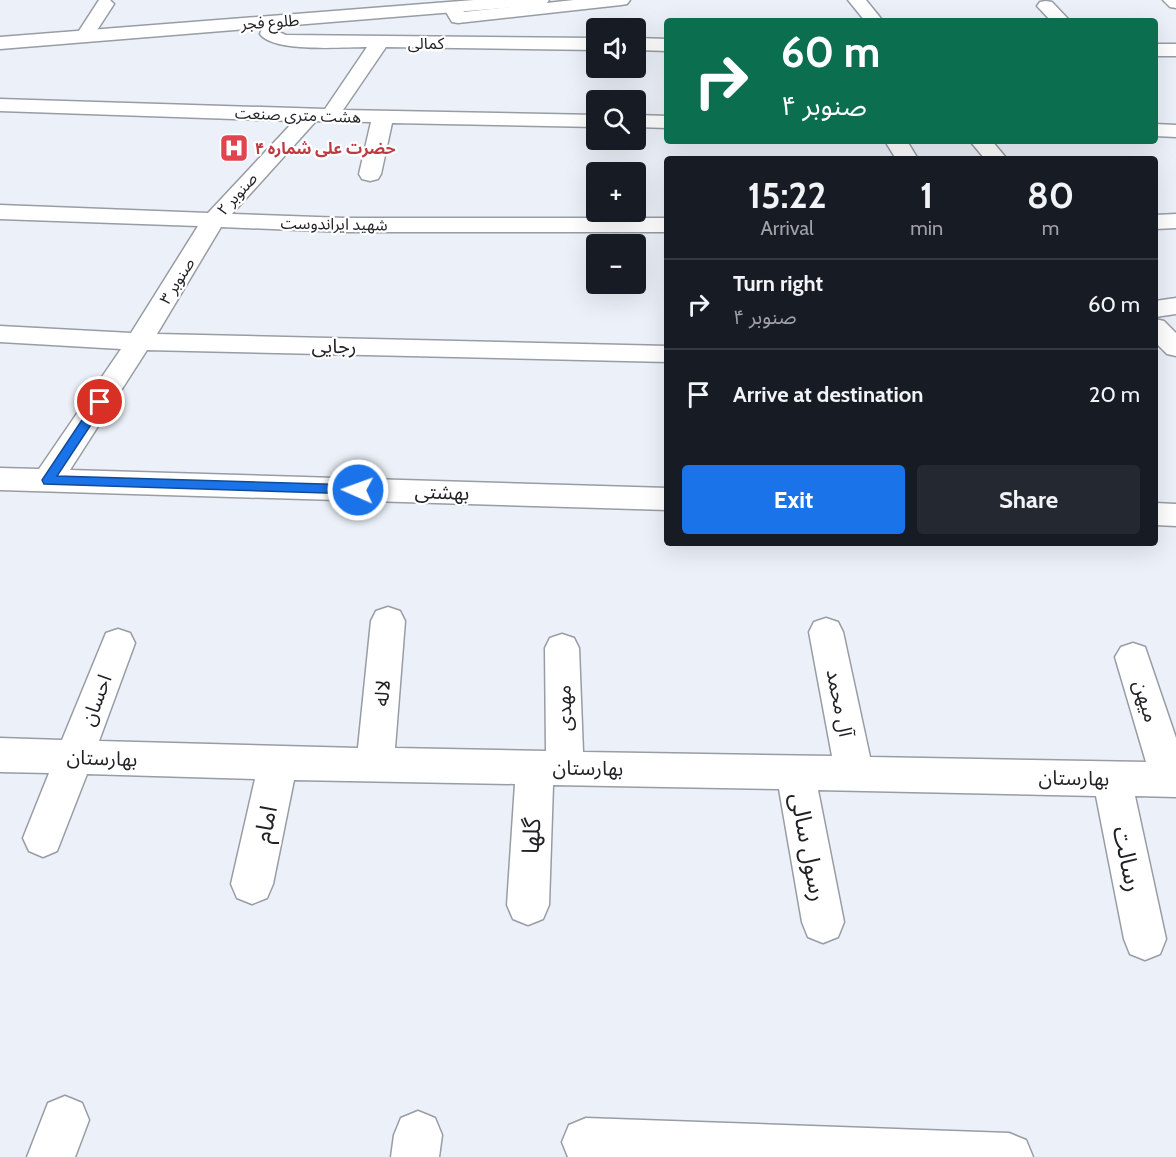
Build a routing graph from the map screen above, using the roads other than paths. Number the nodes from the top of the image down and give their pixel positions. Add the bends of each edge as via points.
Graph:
1 (540, 0) edge
2 (621, 0) edge
3 (857, 0) edge
4 (1172, 0) edge
5 (1176, 3) edge
6 (105, 4) dead end
7 (1046, 6) dead end
8 (452, 7) junction
9 (872, 18) edge
10 (1058, 18) edge
11 (409, 19) dead end
12 (270, 28) junction
13 (84, 37) junction
14 (380, 42) junction
15 (400, 42) junction
16 (0, 43) edge
17 (586, 44) edge
18 (646, 44) edge
19 (664, 45) edge
20 (257, 49) dead end
21 (1158, 50) edge
22 (1176, 50) edge
23 (0, 105) edge
24 (334, 108) dead end
25 (310, 116) junction
26 (383, 117) junction
27 (586, 121) edge
28 (646, 121) edge
29 (664, 122) edge
30 (1158, 130) edge
31 (1176, 130) edge
32 (984, 144) edge
33 (994, 156) edge
34 (370, 174) dead end
35 (0, 212) edge
36 (586, 219) edge
37 (214, 220) junction
38 (646, 221) edge
39 (1176, 221) edge
40 (1158, 222) edge
41 (664, 224) edge
42 (1176, 306) edge
43 (1158, 309) edge
44 (1158, 330) edge
45 (0, 334) edge
46 (139, 342) junction
47 (1176, 348) edge
48 (664, 354) edge
49 (1176, 358) edge
50 (1158, 359) edge
51 (0, 479) edge
52 (48, 480) junction
53 (664, 499) edge
54 (1158, 514) edge
55 (1176, 515) edge
56 (388, 621) dead end
57 (826, 632) dead end
58 (118, 643) dead end
59 (562, 648) dead end
60 (1133, 657) dead end
61 (0, 755) edge
62 (75, 757) junction
63 (278, 763) junction
64 (375, 765) junction
65 (550, 768) junction
66 (795, 772) junction
67 (854, 774) junction
68 (1112, 779) junction
69 (1173, 780) edge
70 (43, 838) dead end
71 (252, 884) dead end
72 (528, 905) dead end
73 (823, 922) dead end
74 (1145, 939) dead end
75 (586, 1142) dead end
76 (1009, 1157) edge

1 - 8 street, طلوع فجر
2 - 8 street via 458,18
3 - 9 street
4 - 5 street
6 - 13 street
7 - 10 street
8 - 12 street, طلوع فجر
11 - 15 street
12 - 13 street, طلوع فجر
12 - 14 street, کمالی via 283,40
12 - 20 street
13 - 16 street, طلوع فجر
14 - 15 street, کمالی
14 - 24 street
15 - 17 street, کمالی
18 - 19 street
21 - 22 street
23 - 25 street, هشت متری صنعت
25 - 26 street, هشت متری صنعت
25 - 37 street, صنوبر ۲
26 - 27 street, هشت متری صنعت
26 - 34 street
28 - 29 street
30 - 31 street
32 - 33 street
35 - 37 street, شهید ایراندوست
36 - 37 street, شهید ایراندوست via 345,225
37 - 46 street, صنوبر ۳
38 - 41 street, شهید ایراندوست
39 - 40 street
42 - 43 street
44 - 47 street
45 - 46 street, رجایی
46 - 48 street, رجایی
46 - 52 street, صنوبر ۳
49 - 50 street
51 - 52 street, بهشتی
52 - 53 street, بهشتی
54 - 55 street
56 - 64 street, لاله
57 - 67 street, آل محمد
58 - 62 street, احسان
59 - 65 street, مهدی
60 - 69 street, میهن
61 - 62 street, بهارستان
62 - 63 street, بهارستان
62 - 70 street, احسان
63 - 64 street, بهارستان
63 - 71 street, امام
64 - 65 street, بهارستان
65 - 66 street, بهارستان
65 - 72 street, گلها
66 - 67 street, بهارستان
66 - 73 street, رسول سالی
67 - 68 street, بهارستان
68 - 69 street, بهارستان
68 - 74 street, رسالت
75 - 76 street

